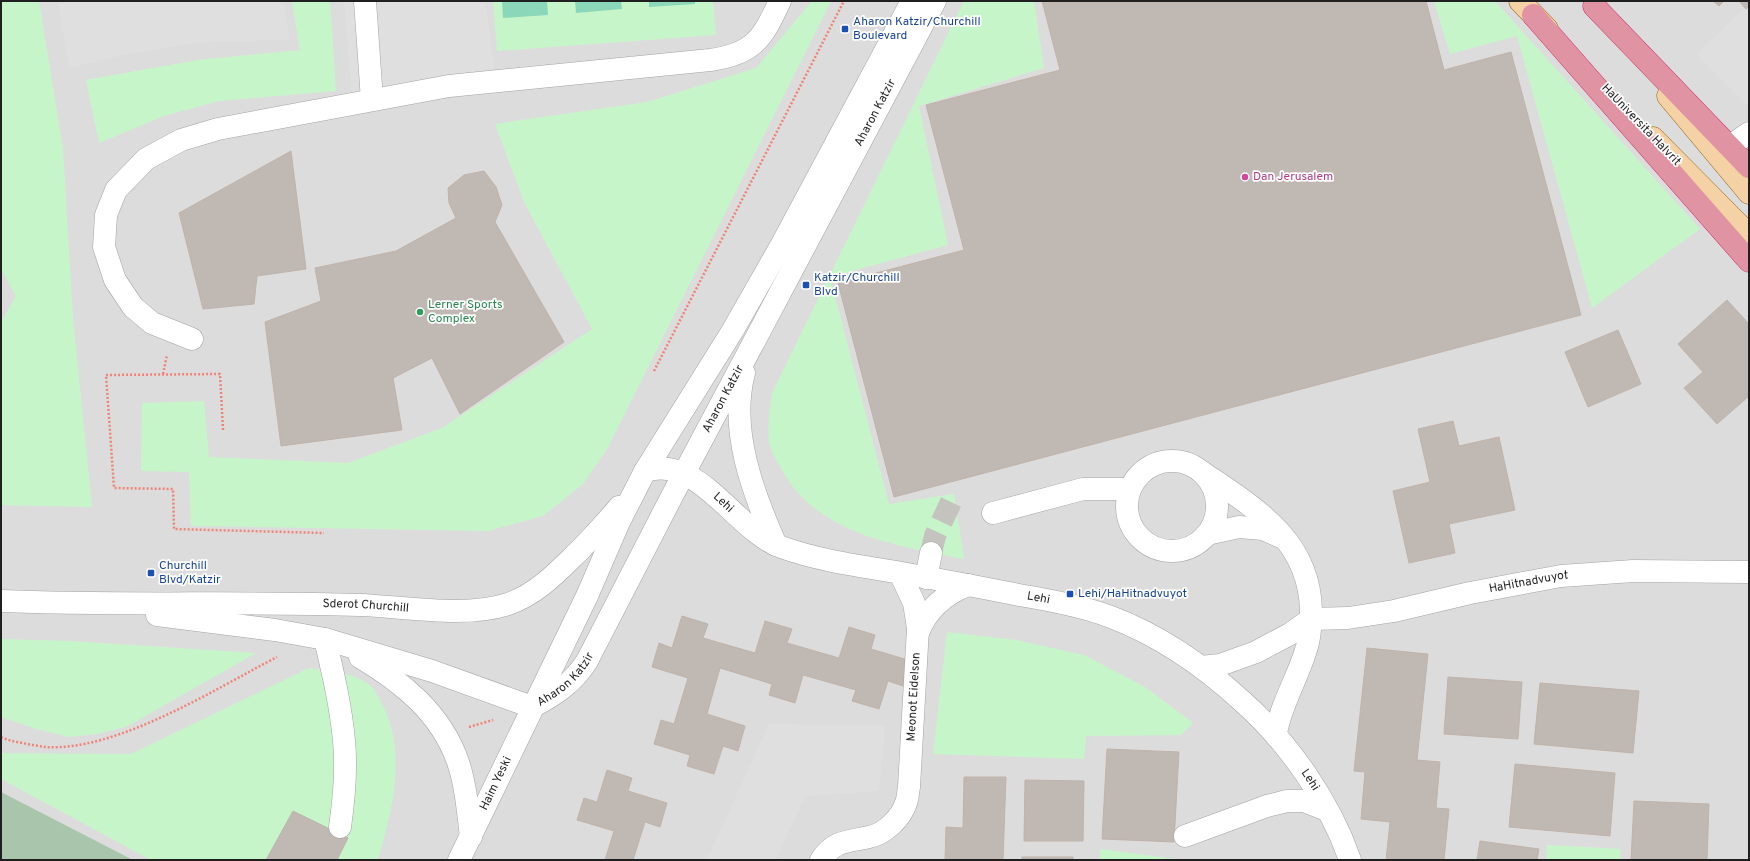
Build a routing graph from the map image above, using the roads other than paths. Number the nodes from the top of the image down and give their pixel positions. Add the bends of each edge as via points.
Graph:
1 (364, 1) edge
2 (780, 1) edge
3 (912, 1) edge
4 (935, 1) edge
5 (1592, 4) edge
6 (1526, 8) edge
7 (372, 100) junction
8 (1749, 133) edge
9 (1730, 146) junction
10 (1749, 167) edge
11 (1749, 193) edge
12 (1749, 235) edge
13 (1749, 261) edge
14 (192, 339) dead end
15 (756, 340) junction
16 (645, 471) junction
17 (1202, 472) junction
18 (684, 474) junction
19 (1130, 488) junction
20 (992, 513) dead end
21 (1207, 534) junction
22 (1287, 539) junction
23 (776, 545) junction
24 (931, 553) tunnel mouth
25 (1749, 572) edge
26 (900, 573) junction
27 (926, 578) junction
28 (968, 585) junction
29 (1, 600) edge
30 (30, 602) junction
31 (1311, 619) junction
32 (918, 633) junction
33 (325, 639) junction
34 (1201, 667) junction
35 (532, 707) junction
36 (1276, 733) junction
37 (1292, 755) junction
38 (1277, 803) junction
39 (1327, 810) junction
40 (340, 827) dead end
41 (1185, 836) dead end
42 (471, 837) junction
43 (459, 860) edge
44 (821, 860) edge
45 (1350, 860) edge

1 - 7 street
2 - 7 street via 764,33 755,43 732,56 449,86
3 - 16 street, Aharon Katzir via 782,244 729,336
4 - 15 street, Aharon Katzir
5 - 9 highway
5 - 11 main road
6 - 12 main road, HaUniversita HaIvrit
6 - 13 highway
7 - 14 street via 218,129 181,140 146,159 116,190 106,215 104,247 115,280 133,307 152,323
8 - 9 street
9 - 10 highway
15 - 18 street, Aharon Katzir
15 - 23 street via 743,375 740,394 741,429 750,475 762,514
16 - 18 street, Lehi via 666,467
16 - 30 street, Sderot Churchill via 613,515 554,576 524,598 491,609 465,611 360,605
16 - 35 street, Aharon Katzir
17 - 19 street via 1176,461 1162,462 1137,476
17 - 21 street via 1211,483 1216,496 1214,523
17 - 22 street via 1261,514
18 - 23 street, Lehi via 712,492 760,536
18 - 35 street, Aharon Katzir via 578,674 554,695
19 - 20 street via 1083,489
19 - 21 street via 1128,517 1133,530 1143,541 1155,548 1183,550 1196,544
21 - 22 street via 1239,527 1263,529
22 - 31 street via 1307,577
23 - 26 street, Lehi via 822,560
24 - 27 street
25 - 31 street, HaHitnadvuyot via 1633,571 1561,576 1470,592 1394,611 1348,618
26 - 27 street, Lehi
26 - 32 street, Meonot Eidelson via 914,603
27 - 28 street, Lehi
28 - 32 street, Meonot Eidelson via 941,600 921,623
28 - 34 street, Lehi via 1043,599 1110,616 1147,633
29 - 30 street, Sderot Churchill
30 - 33 street, Sderot Churchill via 116,610 275,630
31 - 34 street via 1283,638 1250,655 1220,665
31 - 36 street via 1306,653 1284,705
32 - 44 street, Meonot Eidelson via 906,803 898,818 886,829 871,837 837,844 828,850
33 - 35 street, Sderot Churchill via 432,671
33 - 40 street via 344,742 344,802
33 - 42 street via 356,654 393,679 424,705 446,734 460,771
34 - 36 street, Lehi
35 - 42 street, Haim Yeski
36 - 37 street, Lehi
37 - 38 street via 1292,782
37 - 39 street, Lehi
38 - 39 street via 1304,801
38 - 41 street
39 - 45 street, Lehi
42 - 43 street, Haim Yeski

